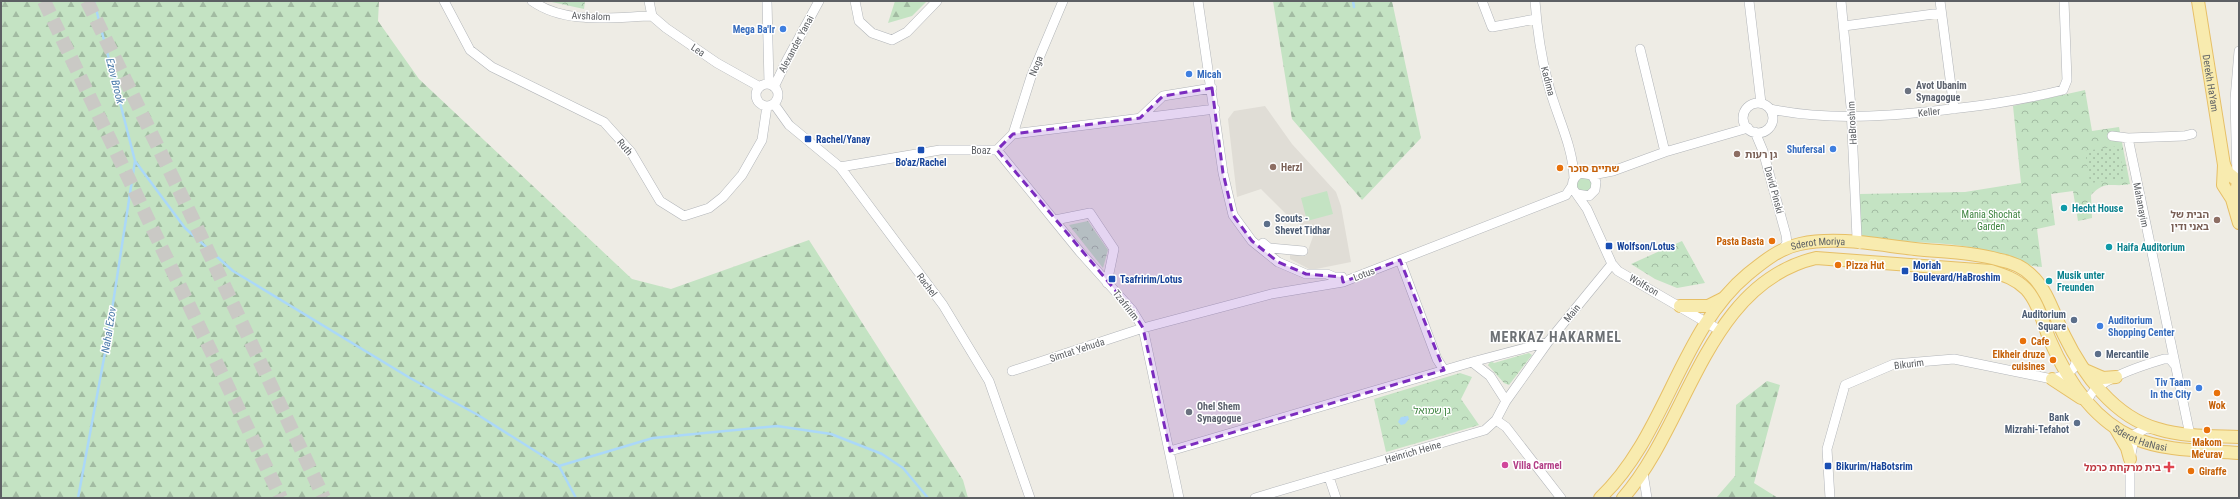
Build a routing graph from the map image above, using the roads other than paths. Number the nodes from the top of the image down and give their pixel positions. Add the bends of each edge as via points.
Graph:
1 (444, 1) edge
2 (532, 1) edge
3 (649, 1) edge
4 (767, 1) edge
5 (819, 1) edge
6 (855, 1) edge
7 (937, 1) edge
8 (1063, 1) edge
9 (1198, 1) edge
10 (1482, 1) edge
11 (1535, 1) edge
12 (1749, 1) edge
13 (1841, 1) edge
14 (1940, 1) edge
15 (2064, 1) edge
16 (2198, 1) edge
17 (1941, 13) junction
18 (652, 16) junction
19 (1536, 19) junction
20 (1844, 26) junction
21 (1640, 49) dead end
22 (2239, 51) edge
23 (768, 86) junction
24 (1212, 88) junction
25 (1761, 103) junction
26 (771, 105) junction
27 (1215, 109) junction
28 (1770, 109) junction
29 (1954, 109) junction
30 (1793, 113) junction
31 (1744, 116) junction
32 (1852, 116) junction
33 (1140, 118) junction
34 (1773, 120) junction
35 (1752, 130) junction
36 (1013, 134) junction
37 (1725, 134) junction
38 (2192, 134) dead end
39 (2112, 136) dead end
40 (2128, 138) junction
41 (997, 150) junction
42 (1665, 152) junction
43 (1572, 158) junction
44 (840, 168) junction
45 (1613, 172) junction
46 (1588, 173) junction
47 (2230, 179) junction
48 (1574, 186) junction
49 (1594, 190) junction
50 (1231, 208) junction
51 (1591, 217) junction
52 (1055, 220) junction
53 (2239, 223) edge
54 (1860, 244) junction
55 (1783, 249) junction
56 (1286, 250) junction
57 (1303, 251) dead end
58 (1400, 260) junction
59 (1286, 261) dead end
60 (1612, 264) junction
61 (1343, 282) junction
62 (1107, 283) junction
63 (1726, 296) junction
64 (1680, 306) junction
65 (1707, 323) junction
66 (1143, 328) junction
67 (1721, 331) junction
68 (2168, 337) junction
69 (1548, 342) junction
70 (2076, 355) junction
71 (2160, 360) junction
72 (1472, 362) junction
73 (2175, 365) junction
74 (1444, 370) junction
75 (1012, 371) dead end
76 (2086, 371) junction
77 (2067, 374) junction
78 (2116, 377) junction
79 (2052, 379) junction
80 (2098, 387) junction
81 (1506, 401) junction
82 (2088, 403) junction
83 (1496, 420) junction
84 (2116, 428) junction
85 (2158, 429) junction
86 (2190, 436) junction
87 (2239, 437) edge
88 (2134, 438) junction
89 (1170, 451) junction
90 (2239, 453) edge
91 (2130, 460) junction
92 (1644, 473) junction
93 (1329, 476) junction
94 (1030, 498) edge
95 (1179, 498) edge
96 (1255, 498) edge
97 (1336, 498) edge
98 (1561, 498) edge
99 (1600, 498) edge
100 (1623, 498) edge
101 (1646, 498) edge
102 (1830, 498) edge
103 (2130, 498) edge

1 - 26 street, Ruth via 470,50 492,67 604,122 631,152 660,201 684,216 709,208 723,197 742,175 762,140
2 - 18 street, Avshalom via 560,14 579,18
3 - 18 street
4 - 23 street
5 - 23 street, Alexander Yanai via 787,60
6 - 7 street via 859,21 872,33 892,40 907,32
8 - 36 street, Noga via 1031,77
9 - 24 street
10 - 19 street via 1492,27
11 - 19 street, Kadima
12 - 25 street
13 - 20 street, HaBroshim
14 - 17 street
15 - 29 street, Keller via 2067,80 2063,90 2017,102
16 - 47 main road, Derekh HaYam
17 - 20 street
17 - 29 street
18 - 23 street, Lea via 683,41
19 - 43 street, Kadima via 1540,52 1548,84
20 - 32 street, HaBroshim
21 - 42 street
22 - 47 street via 2235,79
23 - 26 street, Ruth via 778,97
23 - 26 street, Rachel via 757,93 758,100
24 - 27 street
24 - 33 street via 1163,96
25 - 28 street
25 - 31 street via 1751,105
26 - 44 street, Rachel via 789,125
27 - 33 street
27 - 50 street via 1223,173
28 - 30 street, Keller
28 - 34 street
29 - 32 street, Keller
30 - 32 street, Keller
30 - 34 street, Keller
31 - 35 street
31 - 37 street
32 - 54 street, HaBroshim via 1857,238
33 - 36 street
34 - 35 street via 1768,129
35 - 37 street
35 - 55 street, David Pinski via 1763,151 1786,235 1787,243
36 - 41 street, Boaz
37 - 42 street
38 - 40 street
39 - 40 street
40 - 68 street, Mahanayim
41 - 44 street, Boaz via 940,150
41 - 52 street, Tzafririm
42 - 45 street
43 - 46 street, Kadima
43 - 48 street, Kadima
44 - 94 street, Rachel via 943,305 989,381
45 - 46 street
45 - 49 street
46 - 48 street, Lotus
46 - 49 street
47 - 53 main road, Derekh HaYam
48 - 49 street via 1584,196
48 - 51 street, Wolfson
48 - 58 street, Lotus via 1566,195
49 - 51 street, Wolfson
50 - 56 street via 1269,248
50 - 61 street via 1233,215 1252,241 1278,262 1306,274 1342,277
51 - 60 street, Wolfson
52 - 62 street, Tzafririm
52 - 62 street via 1090,213 1114,249
54 - 55 main road, Sderot Moriya via 1825,240
54 - 70 main road, Sderot Moriya via 1988,257 2024,269 2035,278 2043,291
55 - 63 main road, Sderot Moriya via 1748,274
56 - 57 street
56 - 59 street
58 - 61 street, Lotus
58 - 74 street via 1437,359
60 - 64 street, Wolfson via 1618,271
60 - 69 street, Main
61 - 66 street, Lotus via 1271,294
62 - 66 street, Tzafririm via 1132,310
63 - 64 main road via 1708,306
63 - 65 main road, Sderot Moriya
64 - 65 street, Wolfson
65 - 67 street, Wolfson
65 - 99 main road, Sderot Moriya via 1635,457
66 - 75 street, Simtat Yehuda
66 - 89 street, Tzafririm
67 - 77 main road, Sderot Moriya via 1746,298 1769,278 1791,265 1816,258 1991,271 2011,278 2030,295
67 - 92 main road, Sderot Moriya
68 - 71 street via 2167,350
68 - 73 street, Mahanayim
69 - 72 street
69 - 81 street, Main
70 - 76 main road, Sderot Moriya
70 - 77 street via 2076,366
71 - 73 street via 2168,359
71 - 78 street
72 - 74 street
72 - 81 street via 1490,376
73 - 86 street, Mahanayim
74 - 89 street
76 - 78 main road via 2103,378
76 - 80 main road, Sderot Moriya
77 - 79 street, Bikurim
77 - 82 main road, Sderot HaNasi
78 - 80 street
79 - 82 main road
79 - 102 street, Bikurim via 1954,359 1894,364 1845,385 1827,449
80 - 82 street via 2090,394
80 - 85 main road, Sderot HaNasi via 2126,414
81 - 83 street, Heinrich Heine
82 - 84 main road, Sderot HaNasi
83 - 93 street, Heinrich Heine via 1476,434
83 - 98 street via 1506,427
84 - 88 main road, Sderot HaNasi
84 - 91 main road via 2127,448
85 - 86 main road, Sderot HaNasi
85 - 88 street via 2142,430 2135,434
86 - 87 main road, Sderot HaNasi
88 - 90 main road, Sderot HaNasi via 2166,447
88 - 91 street
89 - 95 street, Tzafririm
91 - 103 street
92 - 100 main road, Sderot Moriya
92 - 101 street
93 - 96 street, Heinrich Heine
93 - 97 street

